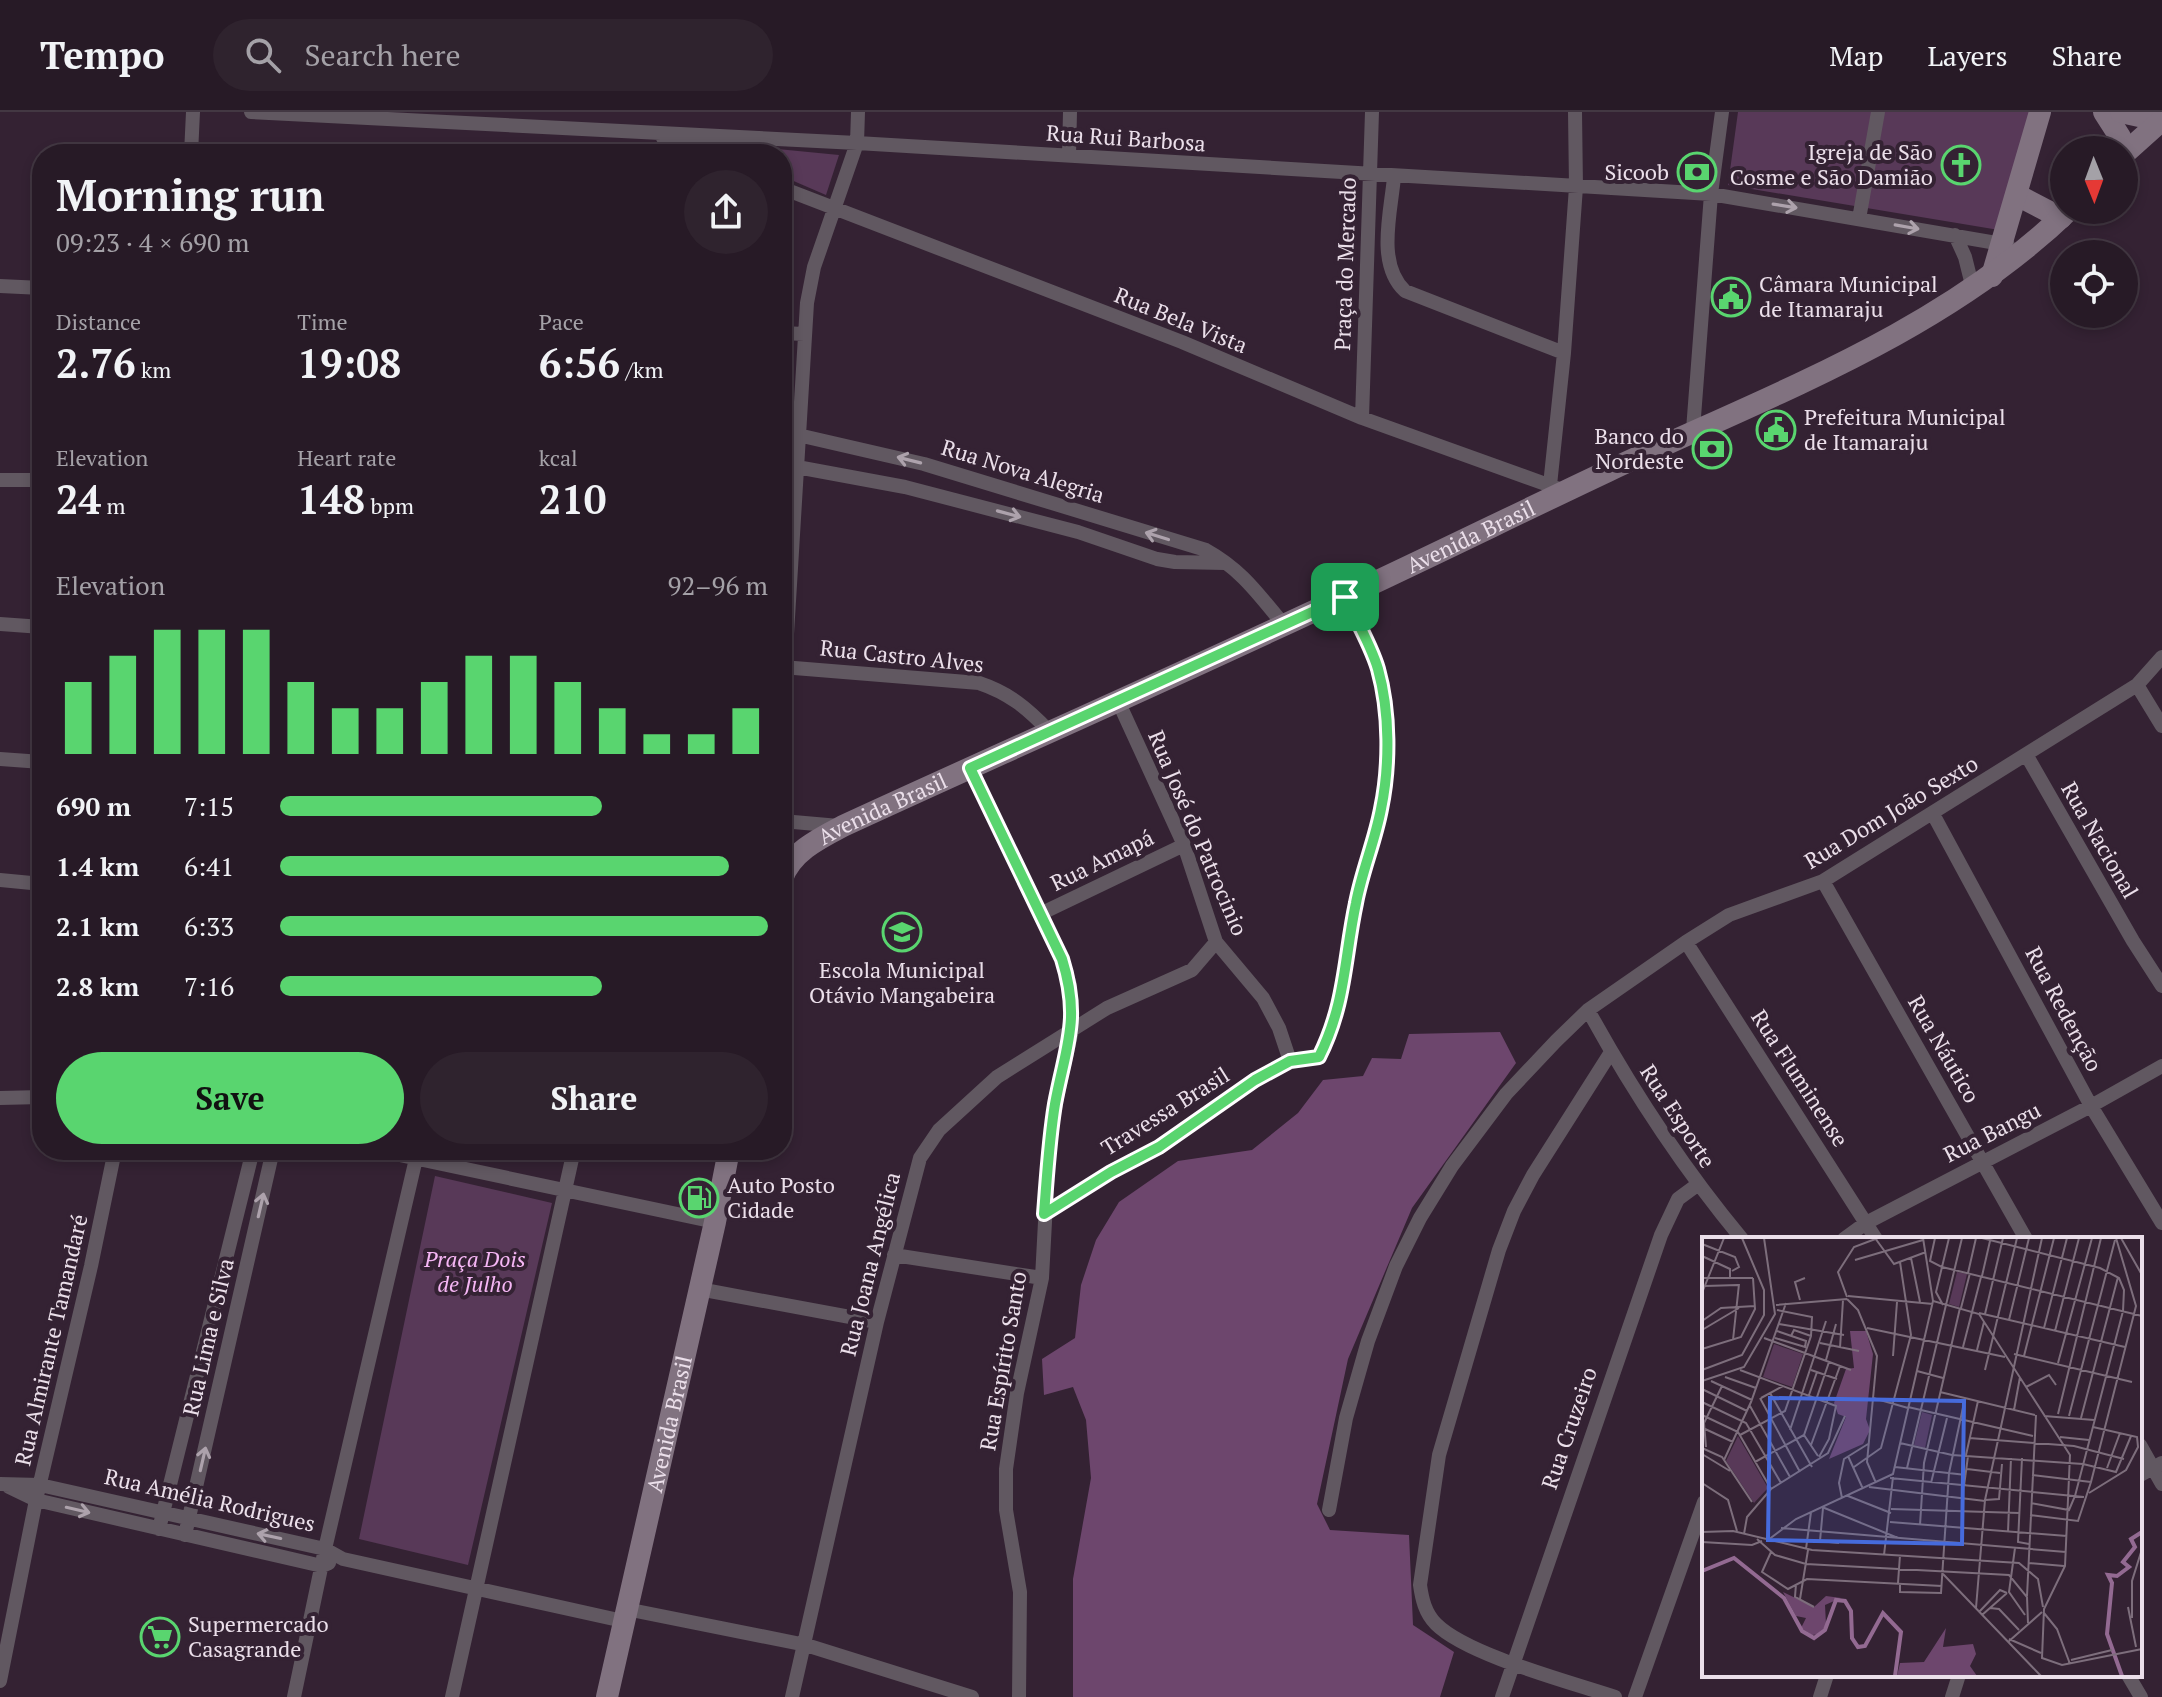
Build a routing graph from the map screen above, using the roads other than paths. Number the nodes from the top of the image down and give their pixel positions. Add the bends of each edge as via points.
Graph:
1 (193, 112) edge
2 (251, 112) edge
3 (858, 112) edge
4 (1070, 112) edge
5 (1372, 112) edge
6 (1575, 112) edge
7 (1722, 112) edge
8 (1878, 112) edge
9 (2040, 112) edge
10 (2104, 112) edge
11 (2121, 112) edge
12 (2162, 121) edge
13 (652, 133) junction
14 (2119, 136) edge
15 (2138, 140) edge
16 (857, 143) junction
17 (191, 144) edge
18 (678, 144) edge
19 (1069, 156) junction
20 (1370, 175) junction
21 (1394, 177) junction
22 (1576, 187) junction
23 (792, 192) edge
24 (1711, 194) junction
25 (2017, 195) junction
26 (2050, 208) edge
27 (835, 210) junction
28 (1859, 219) junction
29 (2054, 224) edge
30 (1955, 235) junction
31 (2002, 244) junction
32 (2026, 249) junction
33 (1992, 276) junction
34 (0, 286) edge
35 (32, 288) edge
36 (1973, 289) junction
37 (792, 333) edge
38 (804, 334) junction
39 (1564, 353) junction
40 (1362, 418) junction
41 (1693, 430) junction
42 (798, 435) junction
43 (792, 476) edge
44 (0, 480) edge
45 (32, 480) edge
46 (1557, 488) junction
47 (1230, 563) junction
48 (1345, 597) junction
49 (0, 624) edge
50 (1284, 625) junction
51 (32, 626) edge
52 (2162, 657) edge
53 (792, 668) edge
54 (2137, 685) junction
55 (1118, 701) junction
56 (2162, 726) edge
57 (1049, 731) junction
58 (2027, 756) junction
59 (0, 759) edge
60 (32, 761) edge
61 (970, 768) junction
62 (1933, 814) junction
63 (792, 822) edge
64 (843, 826) junction
65 (1184, 845) junction
66 (792, 864) edge
67 (0, 880) edge
68 (1823, 881) junction
69 (32, 883) edge
70 (1040, 914) junction
71 (1216, 942) junction
72 (1686, 942) junction
73 (2162, 986) edge
74 (1588, 1010) junction
75 (1072, 1030) junction
76 (1611, 1052) junction
77 (1290, 1061) junction
78 (2162, 1066) edge
79 (32, 1097) edge
80 (0, 1098) edge
81 (2091, 1106) junction
82 (113, 1160) edge
83 (251, 1160) edge
84 (271, 1160) edge
85 (416, 1160) edge
86 (438, 1160) edge
87 (572, 1160) edge
88 (727, 1160) edge
89 (1983, 1162) junction
90 (1697, 1185) junction
91 (565, 1191) junction
92 (1044, 1214) junction
93 (715, 1222) junction
94 (1866, 1223) junction
95 (2162, 1223) edge
96 (1740, 1237) edge
97 (1847, 1237) edge
98 (1875, 1237) edge
99 (2025, 1237) edge
100 (894, 1255) junction
101 (1042, 1278) junction
102 (699, 1289) junction
103 (877, 1322) junction
104 (2142, 1449) edge
105 (2152, 1469) edge
106 (2, 1484) edge
107 (2162, 1484) edge
108 (40, 1485) junction
109 (36, 1500) junction
110 (1702, 1508) edge
111 (1329, 1510) dead end
112 (164, 1513) junction
113 (189, 1519) junction
114 (159, 1529) junction
115 (185, 1535) junction
116 (325, 1549) junction
117 (343, 1559) junction
118 (322, 1566) junction
119 (475, 1589) junction
120 (625, 1615) junction
121 (806, 1645) junction
122 (1513, 1662) junction
123 (1826, 1677) edge
124 (1958, 1677) edge
125 (2129, 1677) edge
126 (0, 1681) edge
127 (294, 1697) edge
128 (452, 1697) edge
129 (607, 1697) edge
130 (792, 1697) edge
131 (972, 1697) edge
132 (1019, 1697) edge
133 (1502, 1697) edge
134 (1615, 1697) edge
135 (1635, 1697) edge
136 (1820, 1697) edge
137 (1952, 1697) edge
138 (2141, 1697) edge

1 - 17 street
2 - 13 street, Rua Rui Barbosa
3 - 16 street
4 - 19 street
5 - 20 street, Praça do Mercado
6 - 22 street
7 - 24 street
8 - 28 street
9 - 25 street
10 - 14 street
11 - 12 street
12 - 15 street
13 - 16 street, Rua Rui Barbosa
13 - 18 street
16 - 19 street, Rua Rui Barbosa
16 - 27 street
19 - 20 street, Rua Rui Barbosa
20 - 21 street, Rua Rui Barbosa
20 - 40 street, Praça do Mercado
21 - 22 street, Rua Rui Barbosa
21 - 39 street, Praça do Mercado via 1388,256 1395,282 1405,291
22 - 24 street, Rua Rui Barbosa
22 - 39 street
23 - 27 street, Rua Bela Vista
24 -> 28 street, Rua Rui Barbosa
24 - 41 street
25 - 26 street
25 - 31 street
27 - 38 street via 814,267
27 - 40 street, Rua Bela Vista via 1182,342
28 -> 30 street, Rua Rui Barbosa
29 - 32 street, Avenida Brasil
30 - 31 street, Rua Rui Barbosa
30 - 36 street
31 - 32 street, Rua Rui Barbosa
31 - 33 street
32 - 33 street, Avenida Brasil
33 - 36 street, Avenida Brasil
34 - 35 street
36 - 41 street, Avenida Brasil via 1849,360
37 - 38 street
38 - 42 street
39 - 46 street
40 - 46 street, Rua Bela Vista
41 - 46 street, Avenida Brasil
42 - 43 street
47 -> 42 street, Rua Nova Alegria via 1206,550 924,464
43 -> 47 street, Rua Nova Alegria via 905,487 1078,532 1157,559
44 - 45 street
46 - 48 street, Avenida Brasil
47 - 50 street, Rua Nova Alegria
48 - 50 street, Avenida Brasil
48 - 77 street, Travessa Brasil via 1378,668 1385,704 1382,807 1329,1036 1319,1057
49 - 51 street
50 - 55 street, Avenida Brasil
52 - 54 street, Rua Dom João Sexto
53 - 57 street, Rua Castro Alves via 979,683 1024,704
54 - 56 street
54 - 58 street, Rua Dom João Sexto
55 - 57 street, Avenida Brasil
55 - 65 street, Rua José do Patrocinio
57 - 61 street, Avenida Brasil
58 - 62 street, Rua Dom João Sexto
58 - 73 street, Rua Nacional
59 - 60 street
61 - 64 street, Avenida Brasil
61 - 70 street, Rua Espírito Santo
62 - 68 street, Rua Dom João Sexto
62 - 81 street, Rua Redenção
63 - 64 street
64 - 66 street, Avenida Brasil via 818,839
65 - 70 street, Rua Amapá
65 - 71 street, Rua José do Patrocinio
67 - 69 street
68 - 72 street, Rua Dom João Sexto via 1729,915
68 - 89 street, Rua Náutico
70 - 75 street, Rua Espírito Santo via 1070,985
71 - 75 street, Rua Joana Angélica via 1192,970 1107,1008
71 - 77 street, Rua José do Patrocinio via 1263,998
72 - 74 street, Rua Dom João Sexto
72 - 94 street, Rua Fluminense
74 - 76 street, Rua Esporte
74 - 111 street, Rua Dom João Sexto via 1506,1094 1420,1218 1368,1341 1346,1418
75 - 92 street, Rua Espírito Santo via 1056,1102
75 - 100 street, Rua Joana Angélica via 997,1077 939,1130 920,1158
76 - 90 street, Rua Esporte
76 - 122 street via 1514,1211 1439,1455 1420,1585 1423,1603 1450,1636
77 - 92 street, Travessa Brasil
78 - 81 street, Rua Bangu
79 - 80 street
81 - 89 street, Rua Bangu
81 - 95 street, Rua Redenção
82 - 108 street, Rua Almirante Tamandaré
83 - 112 street, Rua Lima e Silva
113 -> 84 street, Rua Lima e Silva
85 - 116 street
86 - 91 street
87 - 91 street
88 - 93 street, Avenida Brasil
89 - 94 street, Rua Bangu
89 - 99 street, Rua Náutico
90 - 96 street, Rua Esporte
90 - 122 street, Rua Cruzeiro via 1678,1199 1661,1235
91 - 93 street
91 - 119 street
92 - 101 street, Rua Espírito Santo
93 - 102 street, Avenida Brasil
94 - 97 street, Rua Bangu
94 - 98 street, Rua Fluminense
100 - 101 street
100 - 103 street, Rua Joana Angélica
101 - 132 street, Rua Espírito Santo via 1006,1469 1006,1510 1020,1592
102 - 103 street
102 - 120 street, Avenida Brasil
103 - 121 street, Rua Joana Angélica
104 - 105 street
105 - 107 street
106 - 108 street, Rua Amélia Rodrigues
106 - 109 street, Rua Amélia Rodrigues
108 - 109 street, Rua Almirante Tamandaré
108 - 112 street, Rua Amélia Rodrigues
109 -> 114 street, Rua Amélia Rodrigues
109 - 126 street, Rua Almirante Tamandaré
110 - 135 street
112 - 113 street, Rua Amélia Rodrigues
112 - 114 street, Rua Lima e Silva
113 - 115 street, Rua Lima e Silva
116 -> 113 street, Rua Amélia Rodrigues
114 - 115 street, Rua Amélia Rodrigues
115 - 118 street, Rua Amélia Rodrigues
116 - 117 street, Rua Amélia Rodrigues
116 - 118 street
117 - 118 street, Rua Amélia Rodrigues
117 - 119 street
118 - 127 street
119 - 120 street
119 - 128 street
120 - 121 street
120 - 129 street, Avenida Brasil
121 - 130 street, Rua Joana Angélica
121 - 131 street
122 - 133 street, Rua Cruzeiro
122 - 134 street
123 - 136 street
124 - 137 street
125 - 138 street

